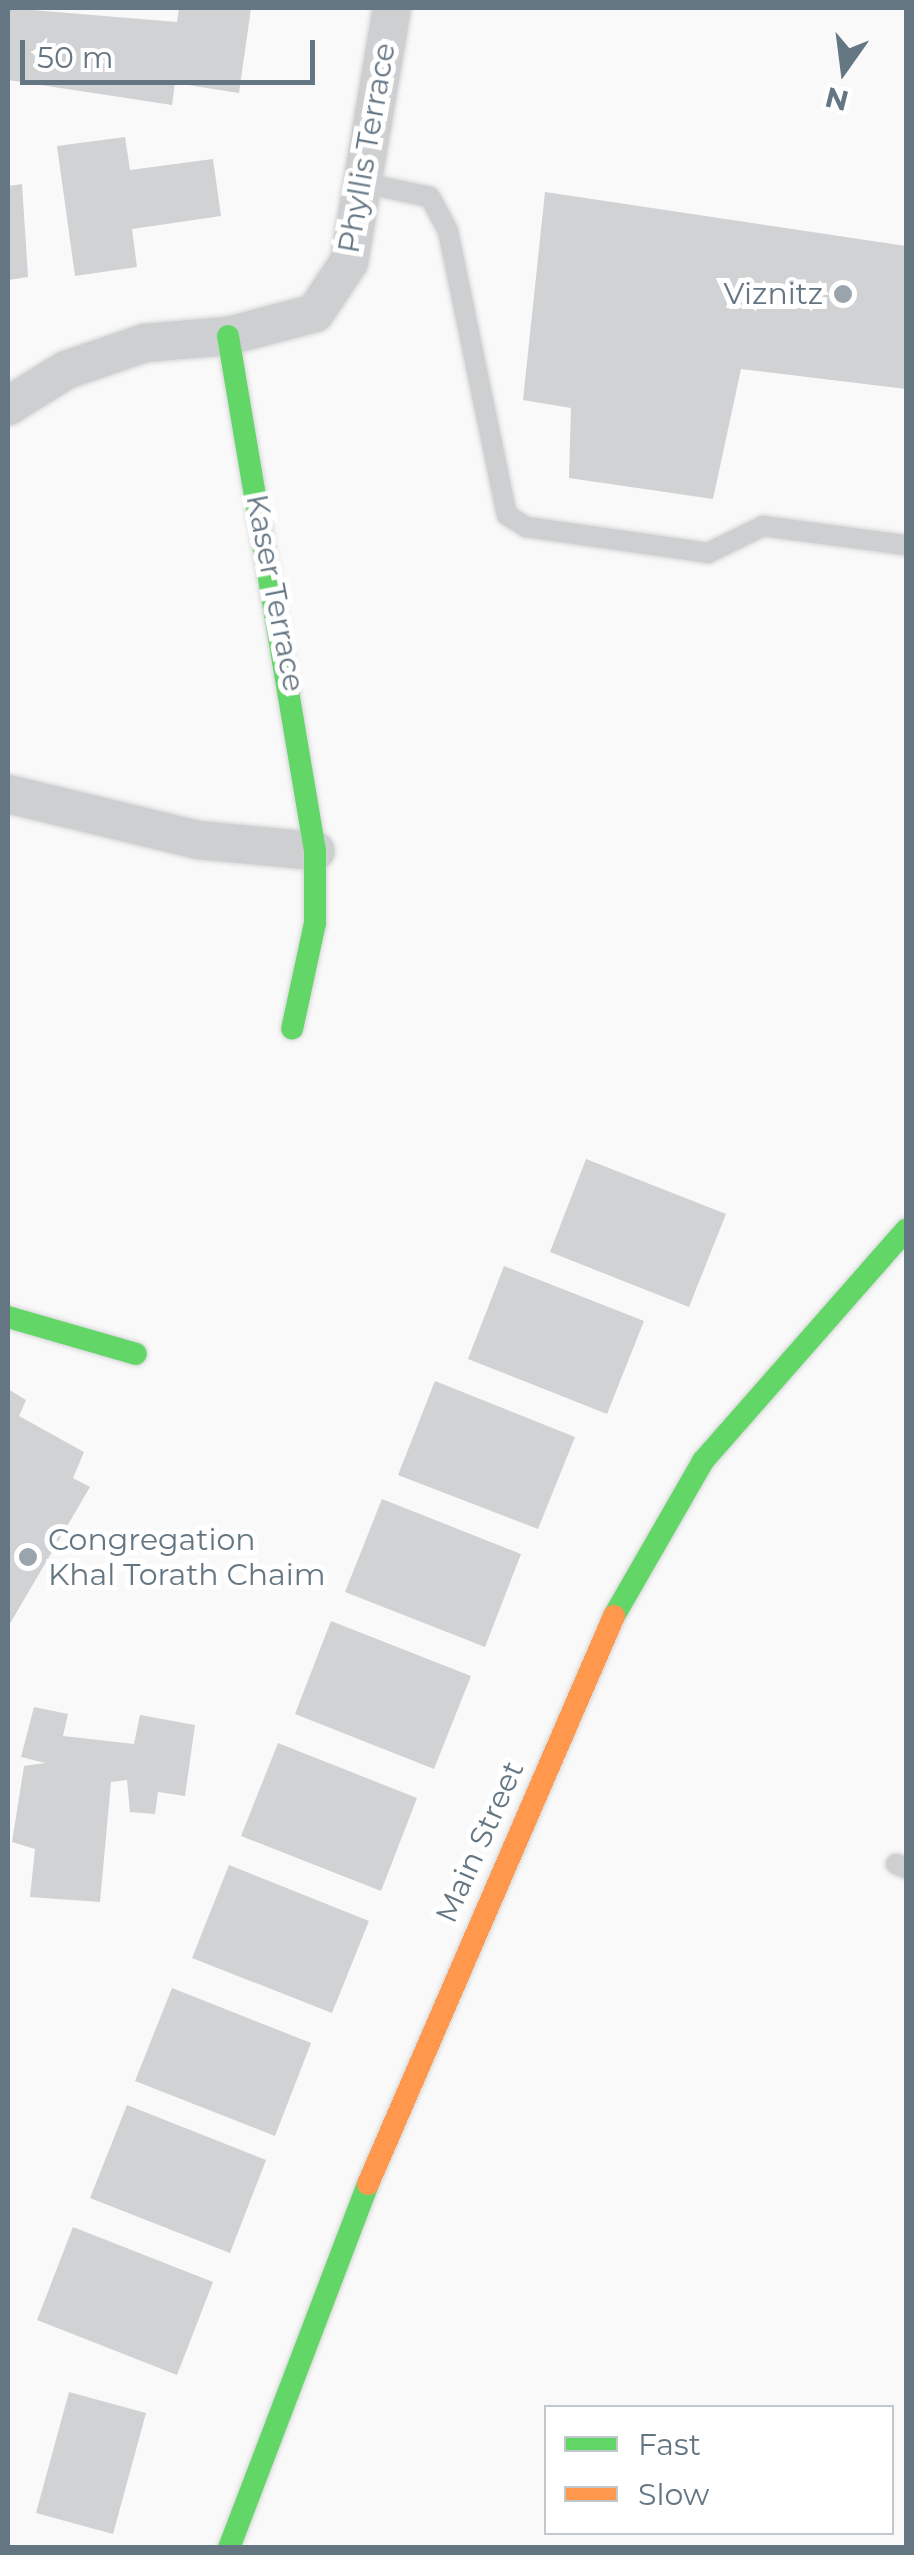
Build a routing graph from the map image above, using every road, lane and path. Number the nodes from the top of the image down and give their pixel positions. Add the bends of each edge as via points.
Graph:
1 (392, 8) edge
2 (363, 183) junction
3 (228, 336) junction
4 (8, 406) edge
5 (906, 545) edge
6 (8, 794) edge
7 (314, 851) junction
8 (292, 1030) dead end
9 (906, 1230) edge
10 (8, 1318) edge
11 (136, 1354) dead end
12 (230, 2548) edge

1 - 2 street, Phyllis Terrace
2 - 3 street, Phyllis Terrace via 335,291 286,325
2 - 5 lane via 430,198 448,231 507,515 526,528 708,552 763,526
3 - 4 street, Phyllis Terrace via 146,343 66,370
3 - 7 main road, Kaser Terrace
6 - 7 street via 198,840
7 - 8 main road, Kaser Terrace via 315,923
9 - 12 main road, Main Street via 703,1461 638,1562 421,2046
10 - 11 main road

